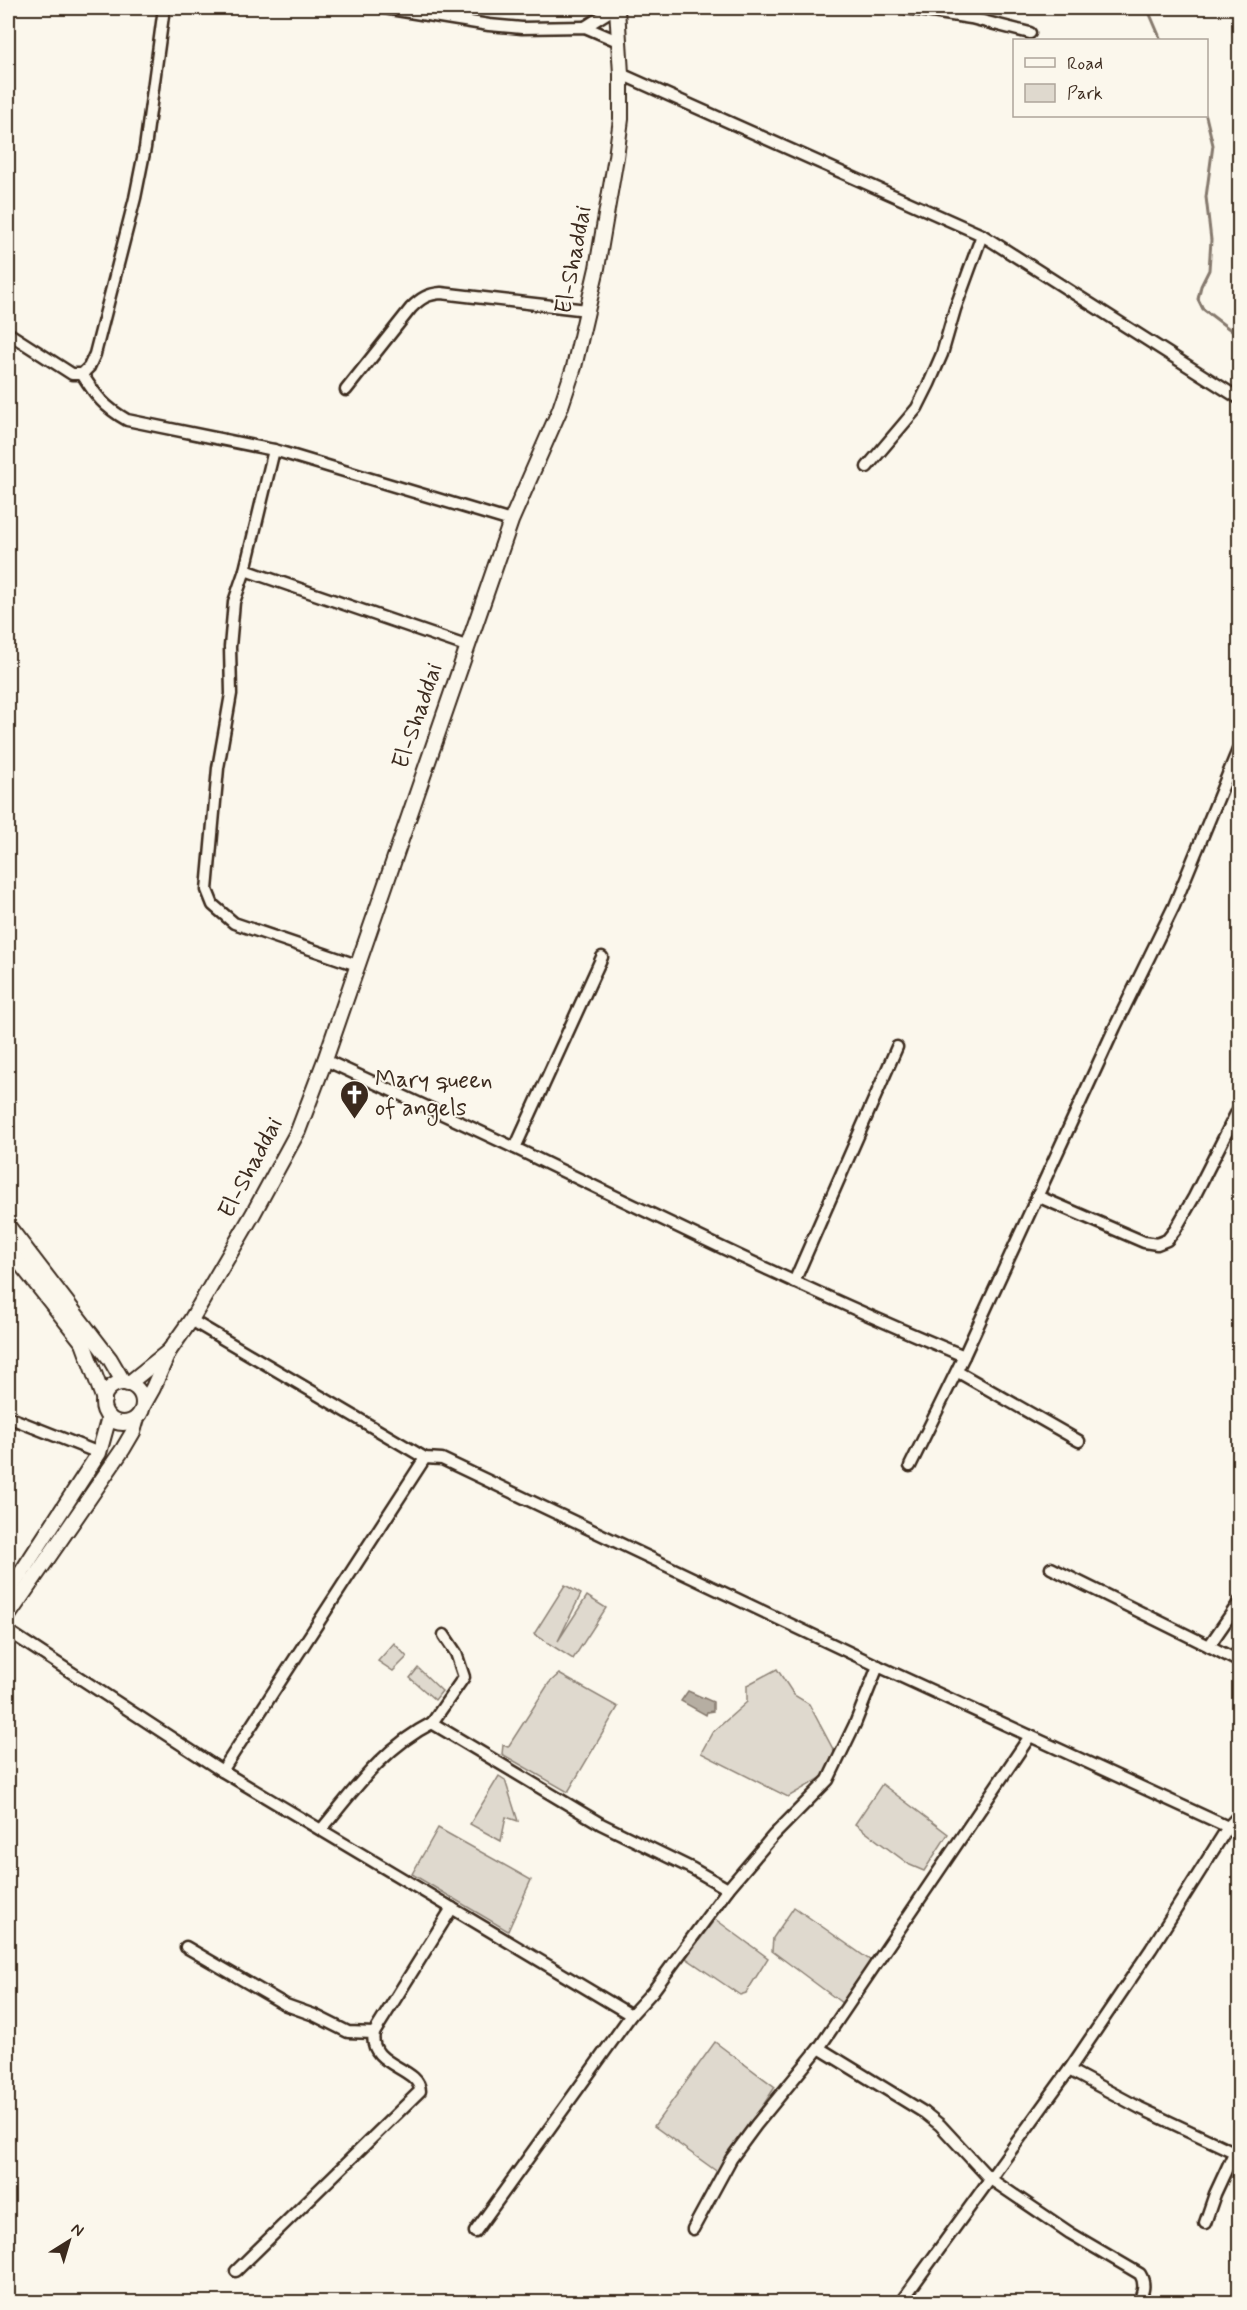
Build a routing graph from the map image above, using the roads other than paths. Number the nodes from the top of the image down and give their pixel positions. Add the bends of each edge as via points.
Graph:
1 (164, 8) edge
2 (384, 8) edge
3 (616, 8) edge
4 (906, 8) edge
5 (585, 27) junction
6 (1030, 33) dead end
7 (620, 42) junction
8 (621, 74) junction
9 (982, 235) junction
10 (587, 310) junction
11 (8, 333) edge
12 (82, 374) junction
13 (346, 390) dead end
14 (1239, 399) edge
15 (274, 450) junction
16 (867, 467) dead end
17 (511, 521) junction
18 (245, 570) junction
19 (466, 646) junction
20 (1239, 745) edge
21 (602, 957) dead end
22 (357, 965) junction
23 (897, 1047) dead end
24 (325, 1060) junction
25 (1239, 1106) edge
26 (515, 1149) junction
27 (1037, 1196) junction
28 (8, 1226) edge
29 (8, 1248) edge
30 (794, 1282) junction
31 (190, 1320) junction
32 (169, 1351) junction
33 (964, 1356) junction
34 (958, 1372) junction
35 (126, 1383) junction
36 (104, 1400) junction
37 (144, 1404) junction
38 (8, 1417) edge
39 (109, 1417) junction
40 (137, 1418) junction
41 (1079, 1441) dead end
42 (99, 1453) junction
43 (425, 1458) junction
44 (910, 1466) dead end
45 (1051, 1568) dead end
46 (8, 1593) edge
47 (1239, 1601) edge
48 (8, 1616) edge
49 (8, 1631) edge
50 (444, 1635) dead end
51 (1209, 1646) junction
52 (1239, 1662) edge
53 (878, 1666) junction
54 (432, 1723) junction
55 (1030, 1736) junction
56 (222, 1771) junction
57 (1239, 1814) edge
58 (1234, 1827) edge
59 (321, 1830) junction
60 (728, 1889) junction
61 (452, 1908) junction
62 (186, 1947) dead end
63 (631, 2015) junction
64 (374, 2033) junction
65 (819, 2048) junction
66 (1068, 2070) junction
67 (1239, 2140) edge
68 (1234, 2152) junction
69 (989, 2178) junction
70 (1205, 2223) dead end
71 (693, 2229) dead end
72 (475, 2232) dead end
73 (236, 2271) dead end
74 (901, 2302) edge
75 (1139, 2302) edge

1 - 12 street via 146,148 135,198 95,354
2 - 5 street via 489,25
3 - 5 street
3 - 7 street, El-Shaddai
4 - 6 street via 971,18
5 - 7 street
7 - 8 street, El-Shaddai
8 - 9 street
8 - 10 street, El-Shaddai via 616,157
9 - 14 street
9 - 16 street via 929,384 917,408
10 - 13 street via 430,294 411,308
10 - 17 street, El-Shaddai via 560,409
11 - 12 street via 72,374
12 - 15 street via 99,401 127,420
15 - 17 street
15 - 18 street
17 - 19 street, El-Shaddai
18 - 19 street
18 - 22 street via 234,602 231,694 218,768 207,890 213,904 234,923
19 - 22 street, El-Shaddai
20 - 27 street via 1174,906
21 - 26 street
22 - 24 street, El-Shaddai
23 - 30 street
24 - 26 street
24 - 31 street, El-Shaddai via 298,1131
25 - 27 street via 1194,1197 1167,1240 1157,1244 1144,1242
26 - 30 street
27 - 33 street
28 - 35 street
29 - 36 street via 83,1343
30 - 33 street
31 - 32 street, El-Shaddai
31 - 43 street
32 - 35 street
32 - 37 street, El-Shaddai
33 - 34 street
34 - 41 street
34 - 44 street
35 - 36 street via 109,1390
35 - 37 street via 139,1391
36 - 39 street
37 - 40 street
38 - 42 street
39 - 40 street via 126,1423
39 - 42 street
40 - 48 street via 123,1449
42 - 46 street
43 - 53 street via 442,1458
43 - 56 street
45 - 51 street
47 - 51 street
49 - 56 street
50 - 54 street via 456,1653 464,1677
51 - 52 street
53 - 55 street
53 - 60 street via 828,1780
54 - 59 street via 387,1753
54 - 60 street via 601,1824
55 - 58 street
55 - 65 street
56 - 59 street
57 - 58 street
58 - 66 street
59 - 61 street
60 - 63 street
61 - 63 street
61 - 64 street
62 - 64 street via 286,2005 348,2032
63 - 72 street
64 - 73 street via 381,2056 416,2080 420,2091
65 - 69 street via 925,2113
65 - 71 street via 731,2159
66 - 68 street
66 - 69 street
67 - 68 street
68 - 70 street
69 - 74 street
69 - 75 street via 1140,2274 1144,2288

